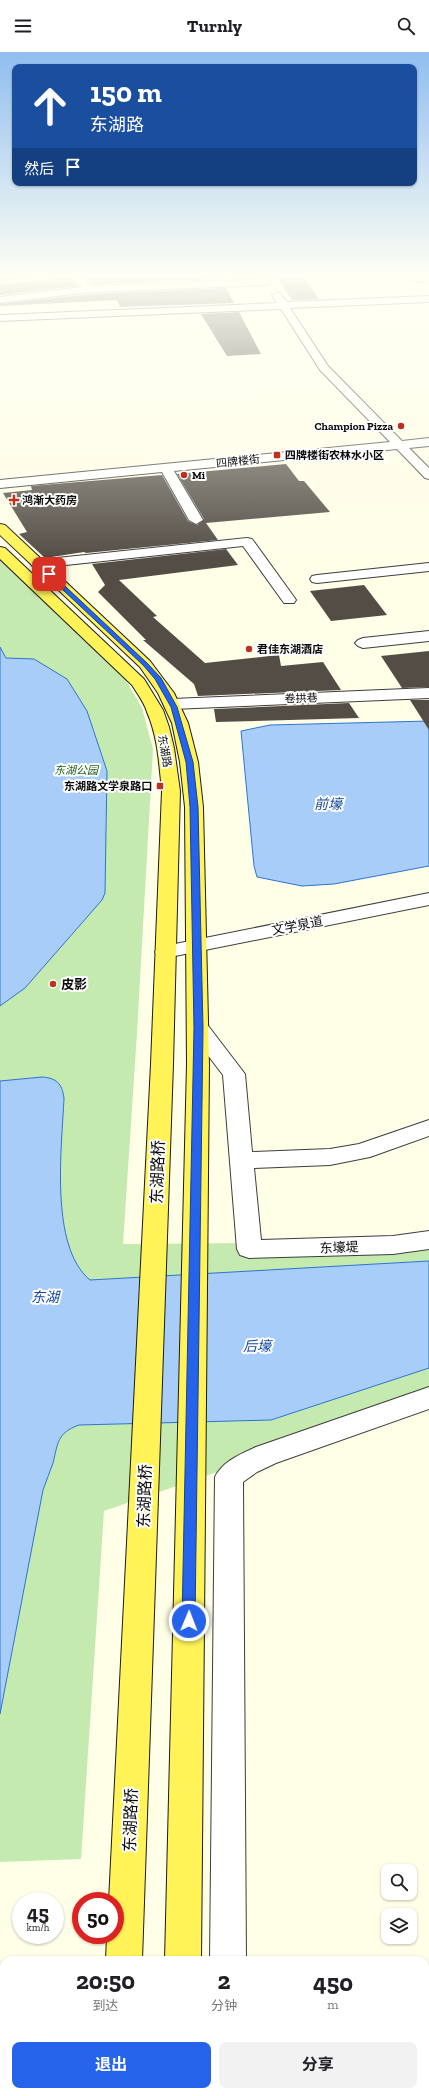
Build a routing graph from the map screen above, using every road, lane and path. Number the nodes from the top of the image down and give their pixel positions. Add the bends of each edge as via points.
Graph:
1 (325, 368) edge
2 (429, 442) edge
3 (399, 445) junction
4 (166, 468) junction
5 (429, 475) edge
6 (0, 484) edge
7 (196, 520) dead end
8 (0, 528) edge
9 (0, 550) edge
10 (38, 564) junction
11 (429, 567) edge
12 (317, 579) dead end
13 (289, 600) dead end
14 (429, 636) edge
15 (362, 643) dead end
16 (429, 693) edge
17 (172, 704) junction
18 (429, 899) edge
19 (197, 945) junction
20 (165, 952) junction
21 (198, 1028) junction
22 (162, 1064) joint
23 (429, 1128) edge
24 (241, 1160) junction
25 (429, 1240) edge
26 (429, 1398) edge
27 (125, 1944) edge
28 (183, 1956) edge
29 (228, 1956) edge

1 - 3 street
2 - 3 street, 四牌楼街
3 - 4 street, 四牌楼街
3 - 5 street
4 - 6 street, 四牌楼街
4 - 7 street
8 - 10 main road, 东湖路
9 - 20 main road, 东湖路 via 125,668 138,682 155,710 166,748 171,791
10 - 13 street via 247,542
10 - 17 main road, 东湖路 via 145,664 157,678
11 - 12 street
14 - 15 street
16 - 17 street, 卷拱巷
17 - 19 main road, 东湖路 via 185,743 192,784
18 - 19 street, 文学泉道
19 - 20 street, 文学泉道
19 - 21 main road, 东湖路
20 - 22 main road, 东湖路
21 - 24 street via 234,1074
21 - 28 main road, 东湖路
22 - 27 main road, 东湖路桥
23 - 24 street via 355,1152 330,1157
24 - 25 street, 东壕堤 via 249,1249 393,1245
26 - 29 street via 266,1455 229,1477

